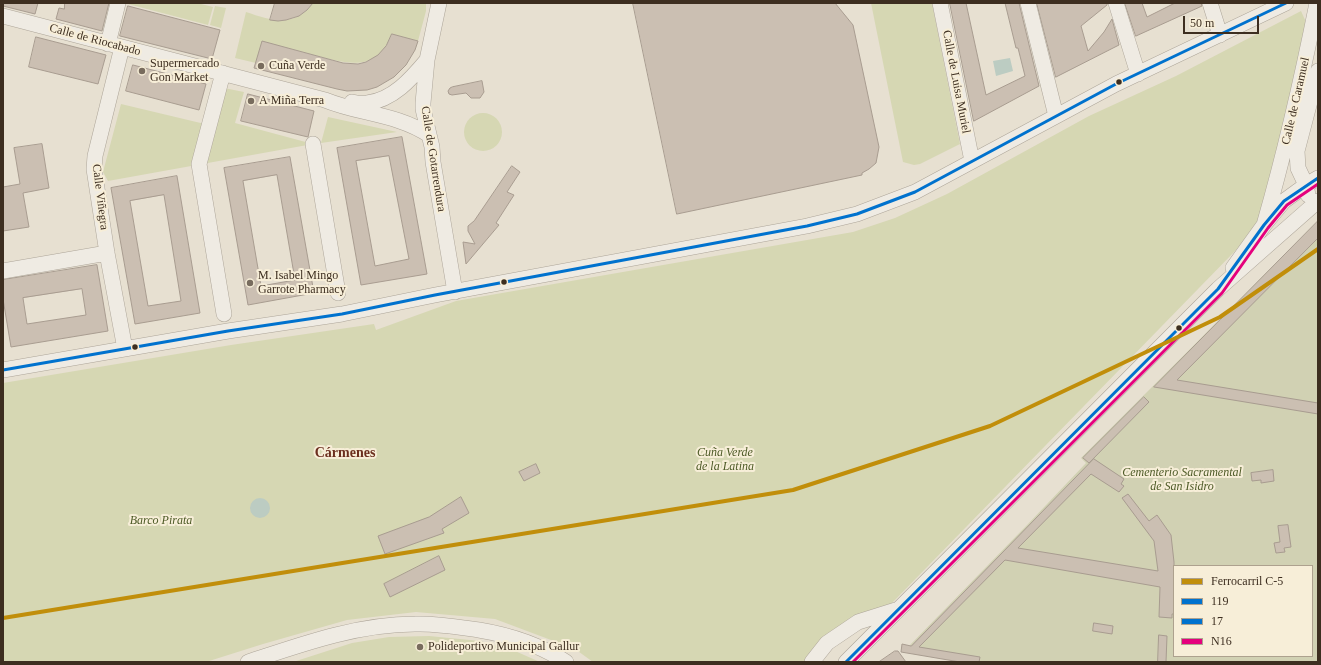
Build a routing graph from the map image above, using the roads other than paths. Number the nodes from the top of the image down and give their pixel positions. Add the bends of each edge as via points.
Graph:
1 (118, 3) edge
2 (439, 3) edge
3 (940, 3) edge
4 (1028, 3) edge
5 (1116, 3) edge
6 (1210, 3) edge
7 (1286, 3) edge
8 (1317, 3) edge
9 (3, 16) edge
10 (1220, 35) junction
11 (115, 46) junction
12 (426, 60) junction
13 (1318, 71) edge
14 (223, 73) junction
15 (1138, 74) junction
16 (397, 91) junction
17 (325, 100) junction
18 (423, 106) junction
19 (1056, 116) junction
20 (400, 120) junction
21 (430, 141) junction
22 (313, 144) dead end
23 (972, 161) junction
24 (1312, 182) edge
25 (1318, 201) edge
26 (1275, 203) junction
27 (1303, 215) junction
28 (107, 253) junction
29 (3, 271) edge
30 (1218, 289) junction
31 (455, 292) junction
32 (338, 293) dead end
33 (224, 314) dead end
34 (125, 349) junction
35 (3, 370) edge
36 (898, 609) junction
37 (848, 661) edge
38 (248, 662) edge
39 (566, 662) edge
40 (812, 662) edge

1 - 11 street, Calle Viñegra
2 - 12 street, Calle de Gotarrendura
3 - 23 street, Calle de Luisa Muriel
4 - 19 street
5 - 15 street
6 - 10 street
7 - 10 street
8 - 26 street, Calle de Caramuel
9 - 11 street, Calle de Riocabado
10 - 15 street
11 - 14 street, Calle de Riocabado
11 - 28 street, Calle Viñegra via 94,156
12 - 16 street, Calle de Riocabado
12 - 18 street, Calle de Gotarrendura
13 - 24 street, Calle de Caramuel via 1297,151 1298,168
14 - 17 street, Calle de Riocabado
14 - 33 street via 199,164
15 - 19 street
16 - 17 street, Calle de Riocabado via 367,104
16 - 18 street via 410,88 416,91 421,96
16 - 20 street via 391,99 390,109
17 - 20 street, Calle de Riocabado via 342,107
18 - 20 street via 420,114 411,120
18 - 21 street, Calle de Gotarrendura
19 - 23 street
20 - 21 street, Calle de Riocabado via 422,130
21 - 31 street, Calle de Gotarrendura
22 - 32 street
23 - 31 street via 915,192 857,214
24 - 26 street via 1284,201
24 - 27 street, Calle de Caramuel
25 - 27 street
26 - 27 street via 1287,217
26 - 30 street, Calle de Caramuel via 1264,225
27 - 30 street
28 - 29 street
28 - 34 street, Calle Viñegra
30 - 36 street
31 - 34 street via 342,314
34 - 35 street
36 - 37 street
36 - 40 street via 858,622 827,643
38 - 39 street via 365,628 416,624 459,627 498,634 533,645

